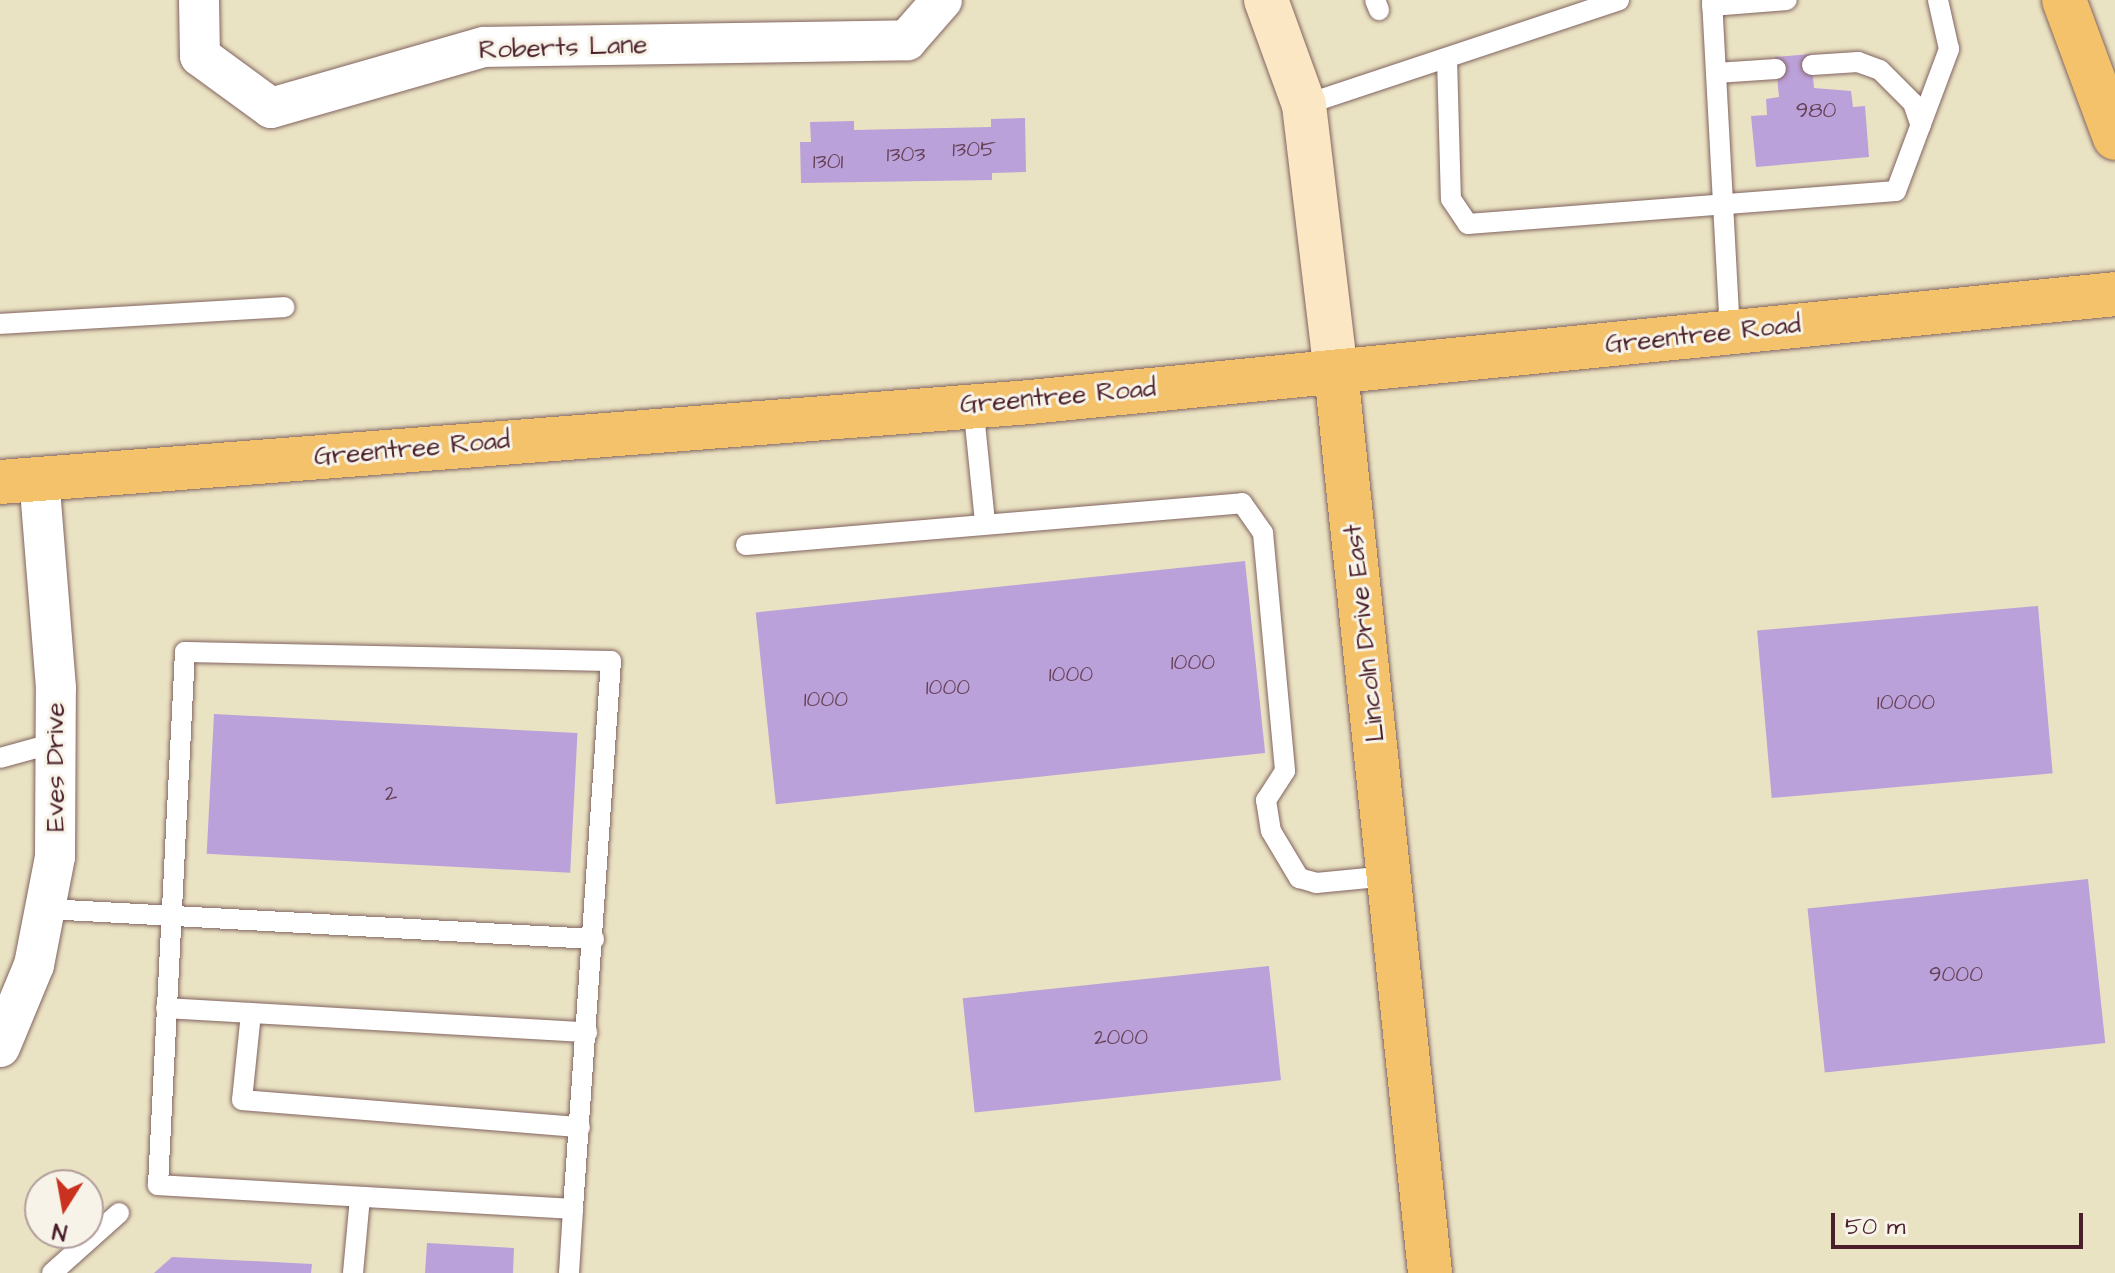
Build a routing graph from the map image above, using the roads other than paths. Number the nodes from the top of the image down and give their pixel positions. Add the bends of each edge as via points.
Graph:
1 (199, 0) edge
2 (942, 0) edge
3 (1266, 0) edge
4 (1619, 0) edge
5 (1787, 0) edge
6 (1938, 0) edge
7 (2064, 0) edge
8 (1712, 3) edge
9 (1447, 59) junction
10 (1812, 65) dead end
11 (1776, 69) dead end
12 (1716, 73) junction
13 (1304, 105) junction
14 (1921, 126) junction
15 (2115, 138) edge
16 (1723, 206) junction
17 (2115, 294) edge
18 (284, 307) dead end
19 (0, 324) edge
20 (1730, 333) junction
21 (1336, 372) junction
22 (973, 404) junction
23 (20, 480) edge
24 (985, 522) junction
25 (746, 545) dead end
26 (58, 742) junction
27 (0, 758) edge
28 (1389, 876) junction
29 (47, 909) junction
30 (170, 916) junction
31 (594, 939) junction
32 (166, 1008) junction
33 (251, 1013) junction
34 (587, 1032) junction
35 (0, 1047) edge
36 (580, 1127) junction
37 (360, 1197) junction
38 (573, 1209) junction
39 (119, 1213) dead end
40 (52, 1273) edge
41 (353, 1273) edge
42 (569, 1273) edge
43 (1430, 1273) edge

1 - 2 street, Roberts Lane via 200,56 271,108 484,47 907,40
3 - 13 street, Lincoln Drive East
4 - 9 lane
5 - 8 lane
6 - 14 lane via 1949,49
7 - 15 main road
8 - 12 lane
9 - 13 lane
9 - 16 lane via 1451,199 1462,221 1487,227
10 - 14 lane via 1858,62 1880,70 1900,84
11 - 12 lane
12 - 16 lane
13 - 21 street, Lincoln Drive East
14 - 16 lane via 1896,191
16 - 20 lane
17 - 20 main road, Greentree Road
18 - 19 lane
20 - 21 main road, Greentree Road
21 - 22 main road, Greentree Road
21 - 28 main road, Lincoln Drive East
22 - 23 main road, Greentree Road
22 - 24 lane
23 - 26 street, Eves Drive
24 - 25 lane
24 - 28 lane via 1225,500 1248,506 1260,521 1285,771 1266,800 1266,815 1299,878 1316,883
26 - 27 lane
26 - 29 street, Eves Drive
28 - 43 main road, Lincoln Drive East
29 - 30 lane
29 - 35 street, Eves Drive
30 - 31 lane
30 - 31 lane via 185,652 611,661
30 - 32 lane
31 - 34 lane
32 - 33 lane
32 - 37 lane via 158,1185
33 - 34 lane
33 - 36 lane via 242,1100
34 - 36 lane
36 - 38 lane
37 - 38 lane
37 - 41 lane
38 - 42 lane
39 - 40 lane

